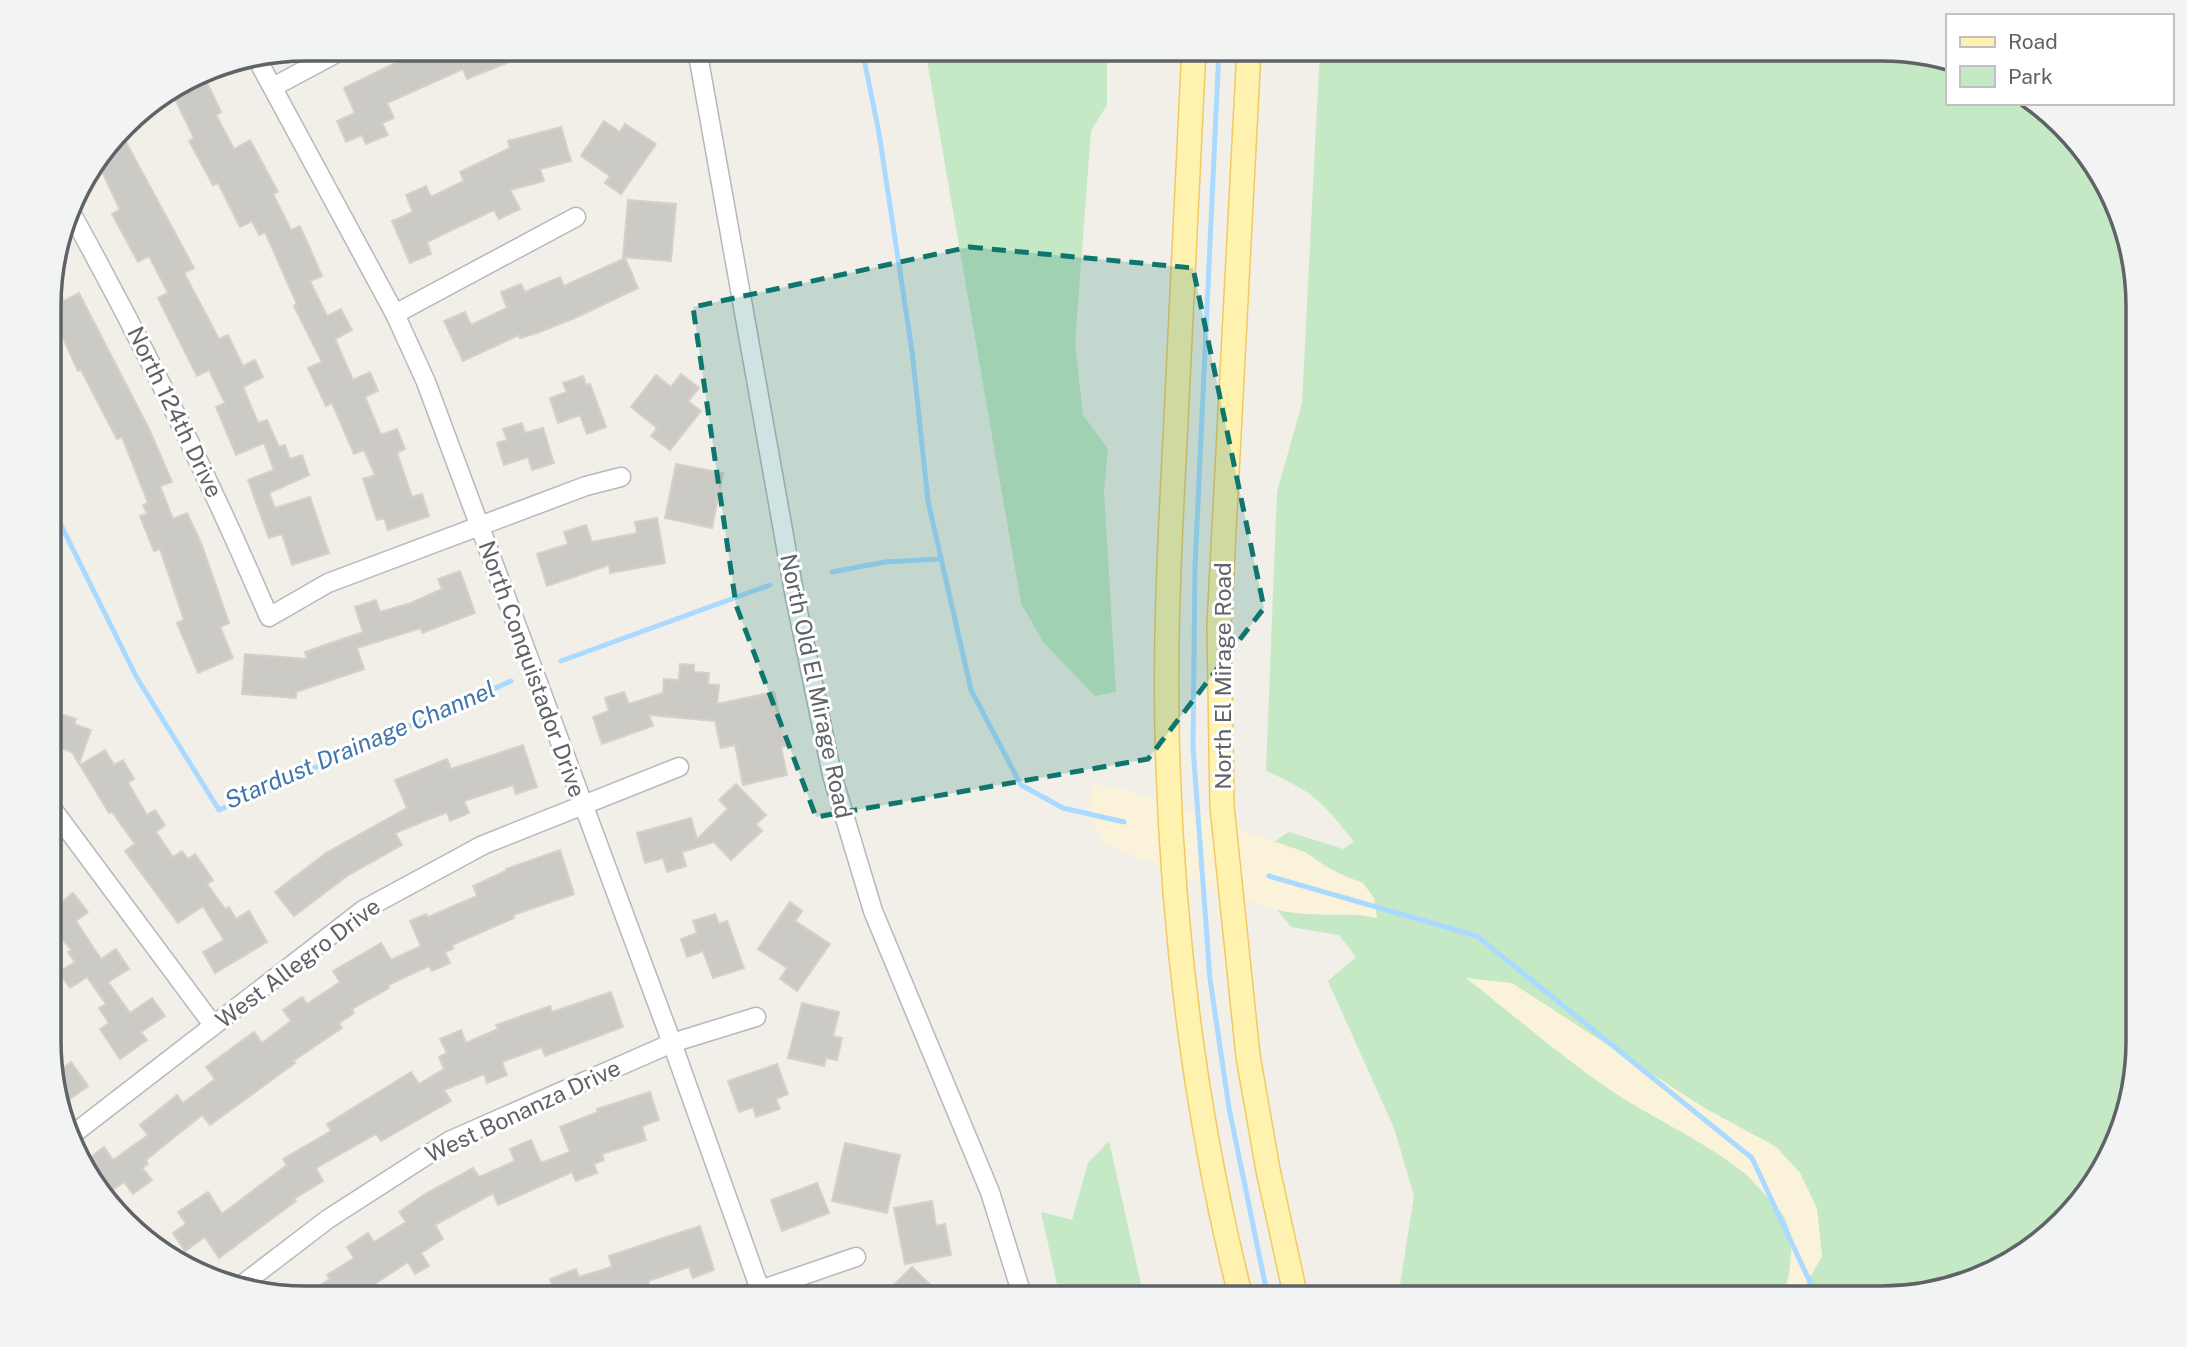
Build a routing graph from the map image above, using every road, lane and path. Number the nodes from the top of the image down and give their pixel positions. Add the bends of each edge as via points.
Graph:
1 (1193, 61) edge
2 (1248, 61) edge
3 (320, 62) edge
4 (698, 62) edge
5 (261, 66) edge
6 (273, 87) junction
7 (576, 217) dead end
8 (76, 222) edge
9 (395, 314) junction
10 (621, 477) dead end
11 (481, 528) junction
12 (679, 767) dead end
13 (582, 807) junction
14 (61, 820) edge
15 (756, 1017) dead end
16 (213, 1025) junction
17 (672, 1042) junction
18 (78, 1130) edge
19 (856, 1257) dead end
20 (250, 1279) edge
21 (1238, 1285) edge
22 (1293, 1285) edge
23 (758, 1286) edge
24 (780, 1286) edge
25 (1019, 1286) edge

1 - 21 main road via 1169,552 1168,763 1190,1037
2 - 22 main road, North El Mirage Road via 1219,626 1221,760 1230,909 1256,1106
3 - 6 street
4 - 25 street, North Old El Mirage Road via 794,592 832,775 859,872 888,952 990,1192
5 - 6 street, North Conquistador Drive
6 - 9 street, North Conquistador Drive
7 - 9 street
8 - 11 street, North 124th Drive via 198,455 269,617 328,583
9 - 11 street, North Conquistador Drive
10 - 11 street via 586,486
11 - 13 street, North Conquistador Drive
12 - 13 street, West Allegro Drive
13 - 16 street, West Allegro Drive via 483,845 363,910
13 - 17 street, North Conquistador Drive
14 - 16 street
15 - 17 street, West Bonanza Drive
16 - 18 street, West Allegro Drive
17 - 20 street, West Bonanza Drive via 449,1141 328,1219
17 - 23 street, North Conquistador Drive
19 - 24 street

